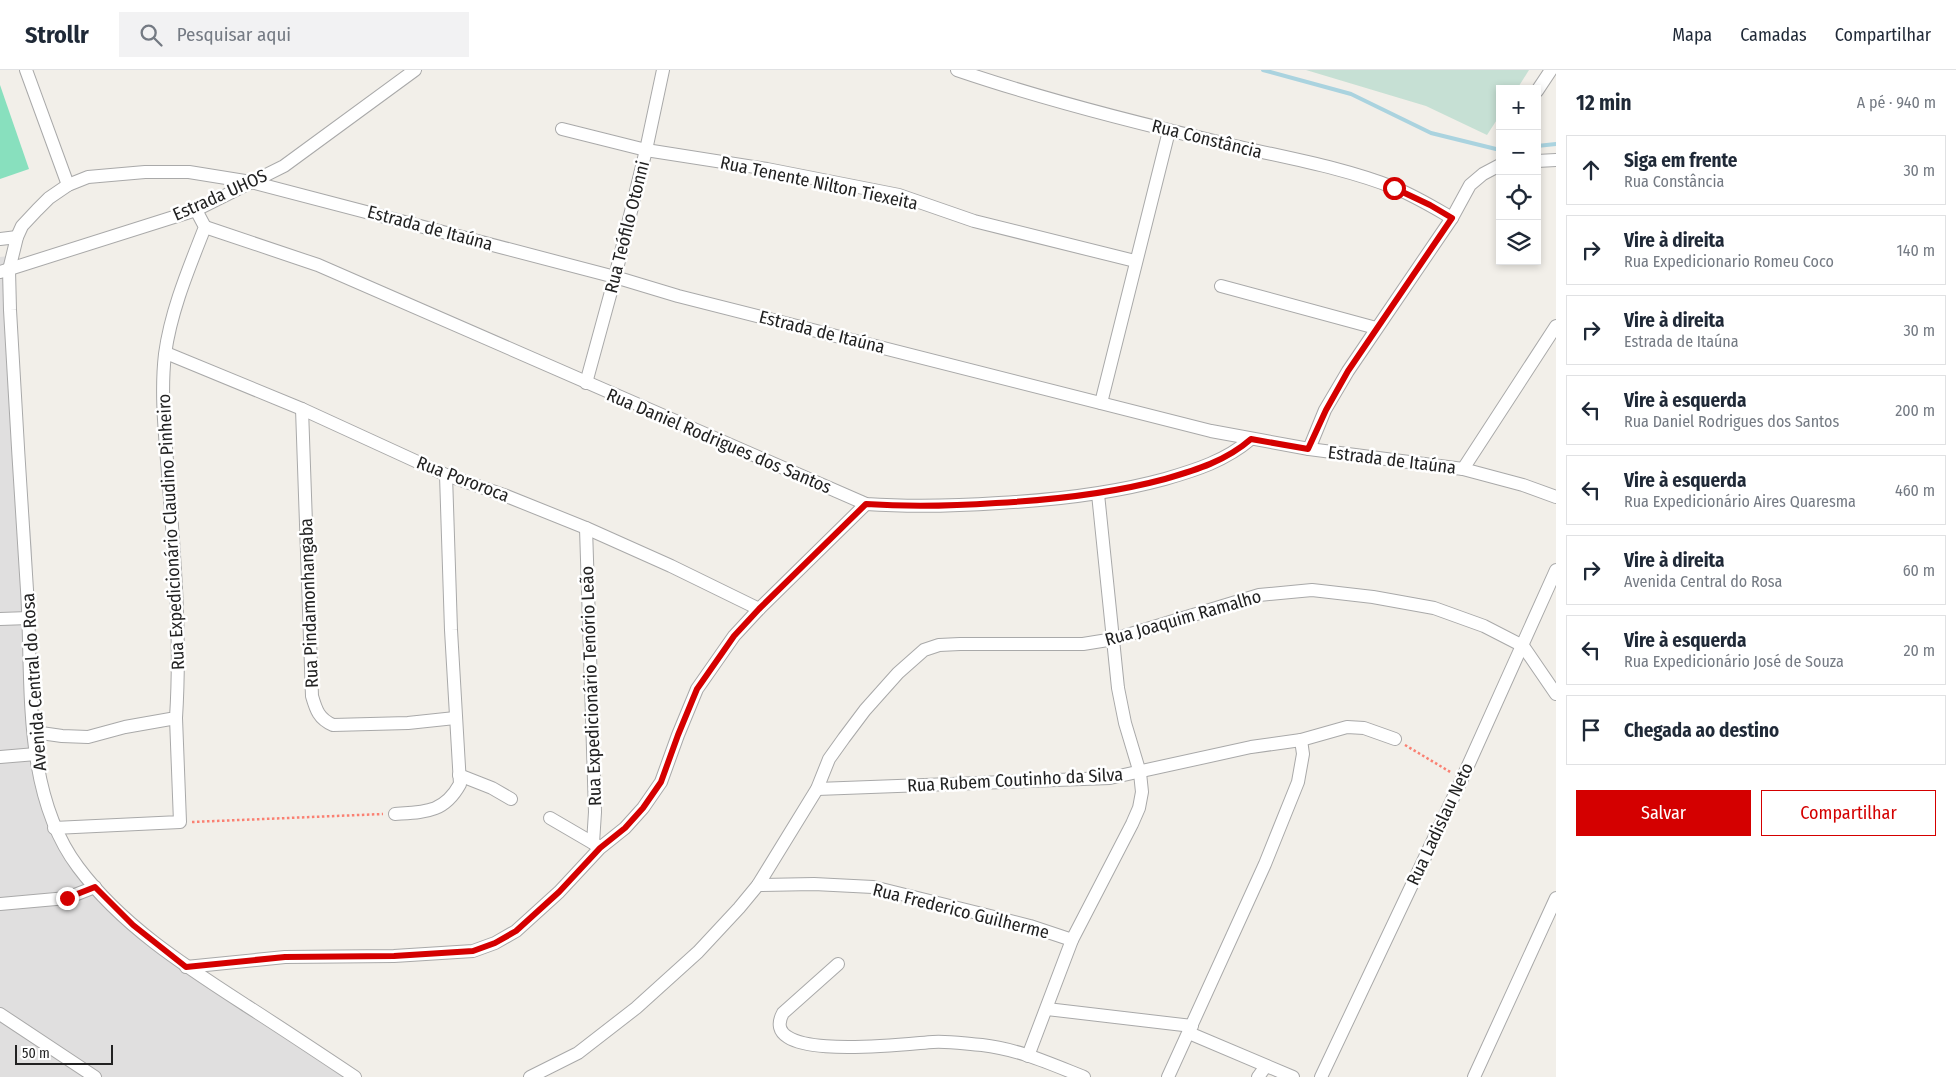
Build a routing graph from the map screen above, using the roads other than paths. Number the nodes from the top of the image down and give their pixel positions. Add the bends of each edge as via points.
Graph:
1 (26, 70) edge
2 (415, 70) edge
3 (663, 70) edge
4 (957, 70) edge
5 (1551, 70) edge
6 (1541, 85) edge
7 (562, 129) dead end
8 (1169, 130) junction
9 (646, 150) junction
10 (1556, 160) edge
11 (1541, 161) edge
12 (1496, 167) edge
13 (88, 178) joint
14 (252, 182) junction
15 (68, 185) junction
16 (196, 210) junction
17 (1452, 218) junction
18 (205, 227) junction
19 (17, 237) junction
20 (0, 239) edge
21 (1135, 261) junction
22 (4, 271) edge
23 (615, 277) junction
24 (1221, 286) dead end
25 (1556, 326) edge
26 (1376, 328) junction
27 (166, 353) junction
28 (586, 383) junction
29 (1101, 403) junction
30 (302, 409) junction
31 (1251, 439) junction
32 (1308, 449) junction
33 (1463, 469) junction
34 (446, 475) junction
35 (1098, 494) junction
36 (1556, 497) edge
37 (866, 504) junction
38 (586, 528) junction
39 (1556, 570) edge
40 (759, 609) junction
41 (29, 618) junction
42 (0, 619) edge
43 (1114, 639) junction
44 (1523, 646) junction
45 (1556, 694) edge
46 (176, 718) junction
47 (455, 718) junction
48 (34, 732) junction
49 (1395, 739) road end
50 (1301, 740) junction
51 (36, 754) junction
52 (0, 756) edge
53 (1140, 772) junction
54 (459, 775) junction
55 (817, 790) junction
56 (511, 799) dead end
57 (395, 814) road end
58 (550, 818) dead end
59 (54, 828) junction
60 (596, 846) junction
61 (758, 885) junction
62 (95, 887) junction
63 (1556, 898) edge
64 (0, 904) edge
65 (1072, 940) junction
66 (838, 964) dead end
67 (186, 967) junction
68 (1047, 1008) junction
69 (0, 1014) edge
70 (1190, 1030) junction
71 (1028, 1056) junction
72 (1266, 1066) junction
73 (95, 1077) edge
74 (355, 1077) edge
75 (530, 1077) edge
76 (1084, 1077) edge
77 (1168, 1077) edge
78 (1258, 1077) edge
79 (1293, 1077) edge
80 (1321, 1077) edge
81 (1474, 1077) edge

1 - 15 street
2 - 14 street, Estrada UHOS via 284,166
3 - 9 street, Rua Teófilo Otonni
4 - 8 street, Rua Constância via 990,82
5 - 6 street
7 - 9 street, Rua Tenente Nilton Tiexeita
8 - 17 street, Rua Constância via 1356,175 1394,188
8 - 21 street
9 - 21 street, Rua Tenente Nilton Tiexeita via 899,195 974,222
9 - 23 street, Rua Teófilo Otonni
10 - 11 street
12 - 17 street via 1470,185
13 - 14 street, Estrada de Itaúna via 145,172 189,172
13 - 15 street, Avenida Central do Rosa
14 - 16 street, Estrada UHOS
14 - 23 street, Estrada de Itaúna
15 - 19 street, Avenida Central do Rosa via 36,210
16 - 18 street
16 - 22 street, Estrada UHOS
17 - 26 street
18 - 27 street, Rua Expedicionário Claudino Pinheiro via 172,318
18 - 28 street, Rua Daniel Rodrigues dos Santos via 318,265
19 - 20 street
19 - 22 street, Avenida Central do Rosa
21 - 29 street
22 - 41 street, Avenida Central do Rosa via 10,310
23 - 28 street, Rua Teófilo Otonni
23 - 29 street, Estrada de Itaúna via 678,296
24 - 26 street
25 - 33 street
26 - 32 street via 1326,410
27 - 30 street, Rua Pororoca
27 - 46 street, Rua Expedicionário Claudino Pinheiro via 166,433 178,635
28 - 37 street, Rua Daniel Rodrigues dos Santos
29 - 31 street, Estrada de Itaúna
30 - 34 street, Rua Pororoca
30 - 47 street, Rua Pindamonhangaba via 312,696 316,710 323,720 333,725
31 - 32 street, Estrada de Itaúna
31 - 35 street, Rua Daniel Rodrigues dos Santos via 1204,468
32 - 33 street, Estrada de Itaúna
33 - 36 street, Estrada de Itaúna
34 - 38 street, Rua Pororoca
34 - 47 street
35 - 37 street, Rua Daniel Rodrigues dos Santos via 971,505
35 - 43 street
37 - 40 street
38 - 40 street, Rua Pororoca
38 - 60 street, Rua Expedicionário Tenório Leão
39 - 44 street, Rua Ladislau Neto
40 - 60 street via 734,636 697,689 661,782 625,828
41 - 42 street
41 - 48 street, Avenida Central do Rosa
43 - 44 street, Rua Joaquim Ramalho via 1258,595 1312,590 1434,608 1484,626
43 - 53 street via 1118,688
43 - 55 street, Rua Joaquim Ramalho via 1083,644 939,645 924,650 865,710 829,759
44 - 45 street, Rua Joaquim Ramalho
44 - 80 street, Rua Ladislau Neto
46 - 48 street via 88,737
46 - 59 street, Rua Expedicionário Claudino Pinheiro via 180,822
47 - 54 street
48 - 51 street, Avenida Central do Rosa
49 - 50 street, Rua Rubem Coutinho da Silva via 1364,728 1347,727
50 - 53 street, Rua Rubem Coutinho da Silva via 1251,747
50 - 70 street via 1303,754 1298,782
51 - 52 street
51 - 59 street, Avenida Central do Rosa
53 - 55 street, Rua Rubem Coutinho da Silva via 1110,778
53 - 65 street via 1142,792 1139,808
54 - 56 street
54 - 57 street via 460,784 447,803 418,813
55 - 61 street, Rua Joaquim Ramalho
58 - 60 street
59 - 62 street, Avenida Central do Rosa via 68,853
60 - 67 street via 559,892 516,931 473,951 285,957
61 - 65 street, Rua Frederico Guilherme via 873,887 1030,926
61 - 75 street, Rua Joaquim Ramalho via 698,952 636,1008 578,1053
62 - 64 street via 67,898
62 - 67 street, Avenida Central do Rosa via 133,925
63 - 81 street
65 - 68 street
66 - 71 street via 783,1013 779,1026 791,1039 803,1044 862,1048 940,1042 985,1046
67 - 74 street, Avenida Central do Rosa
68 - 70 street
68 - 71 street
69 - 73 street
70 - 72 street
70 - 77 street
71 - 76 street
72 - 78 street
72 - 79 street

